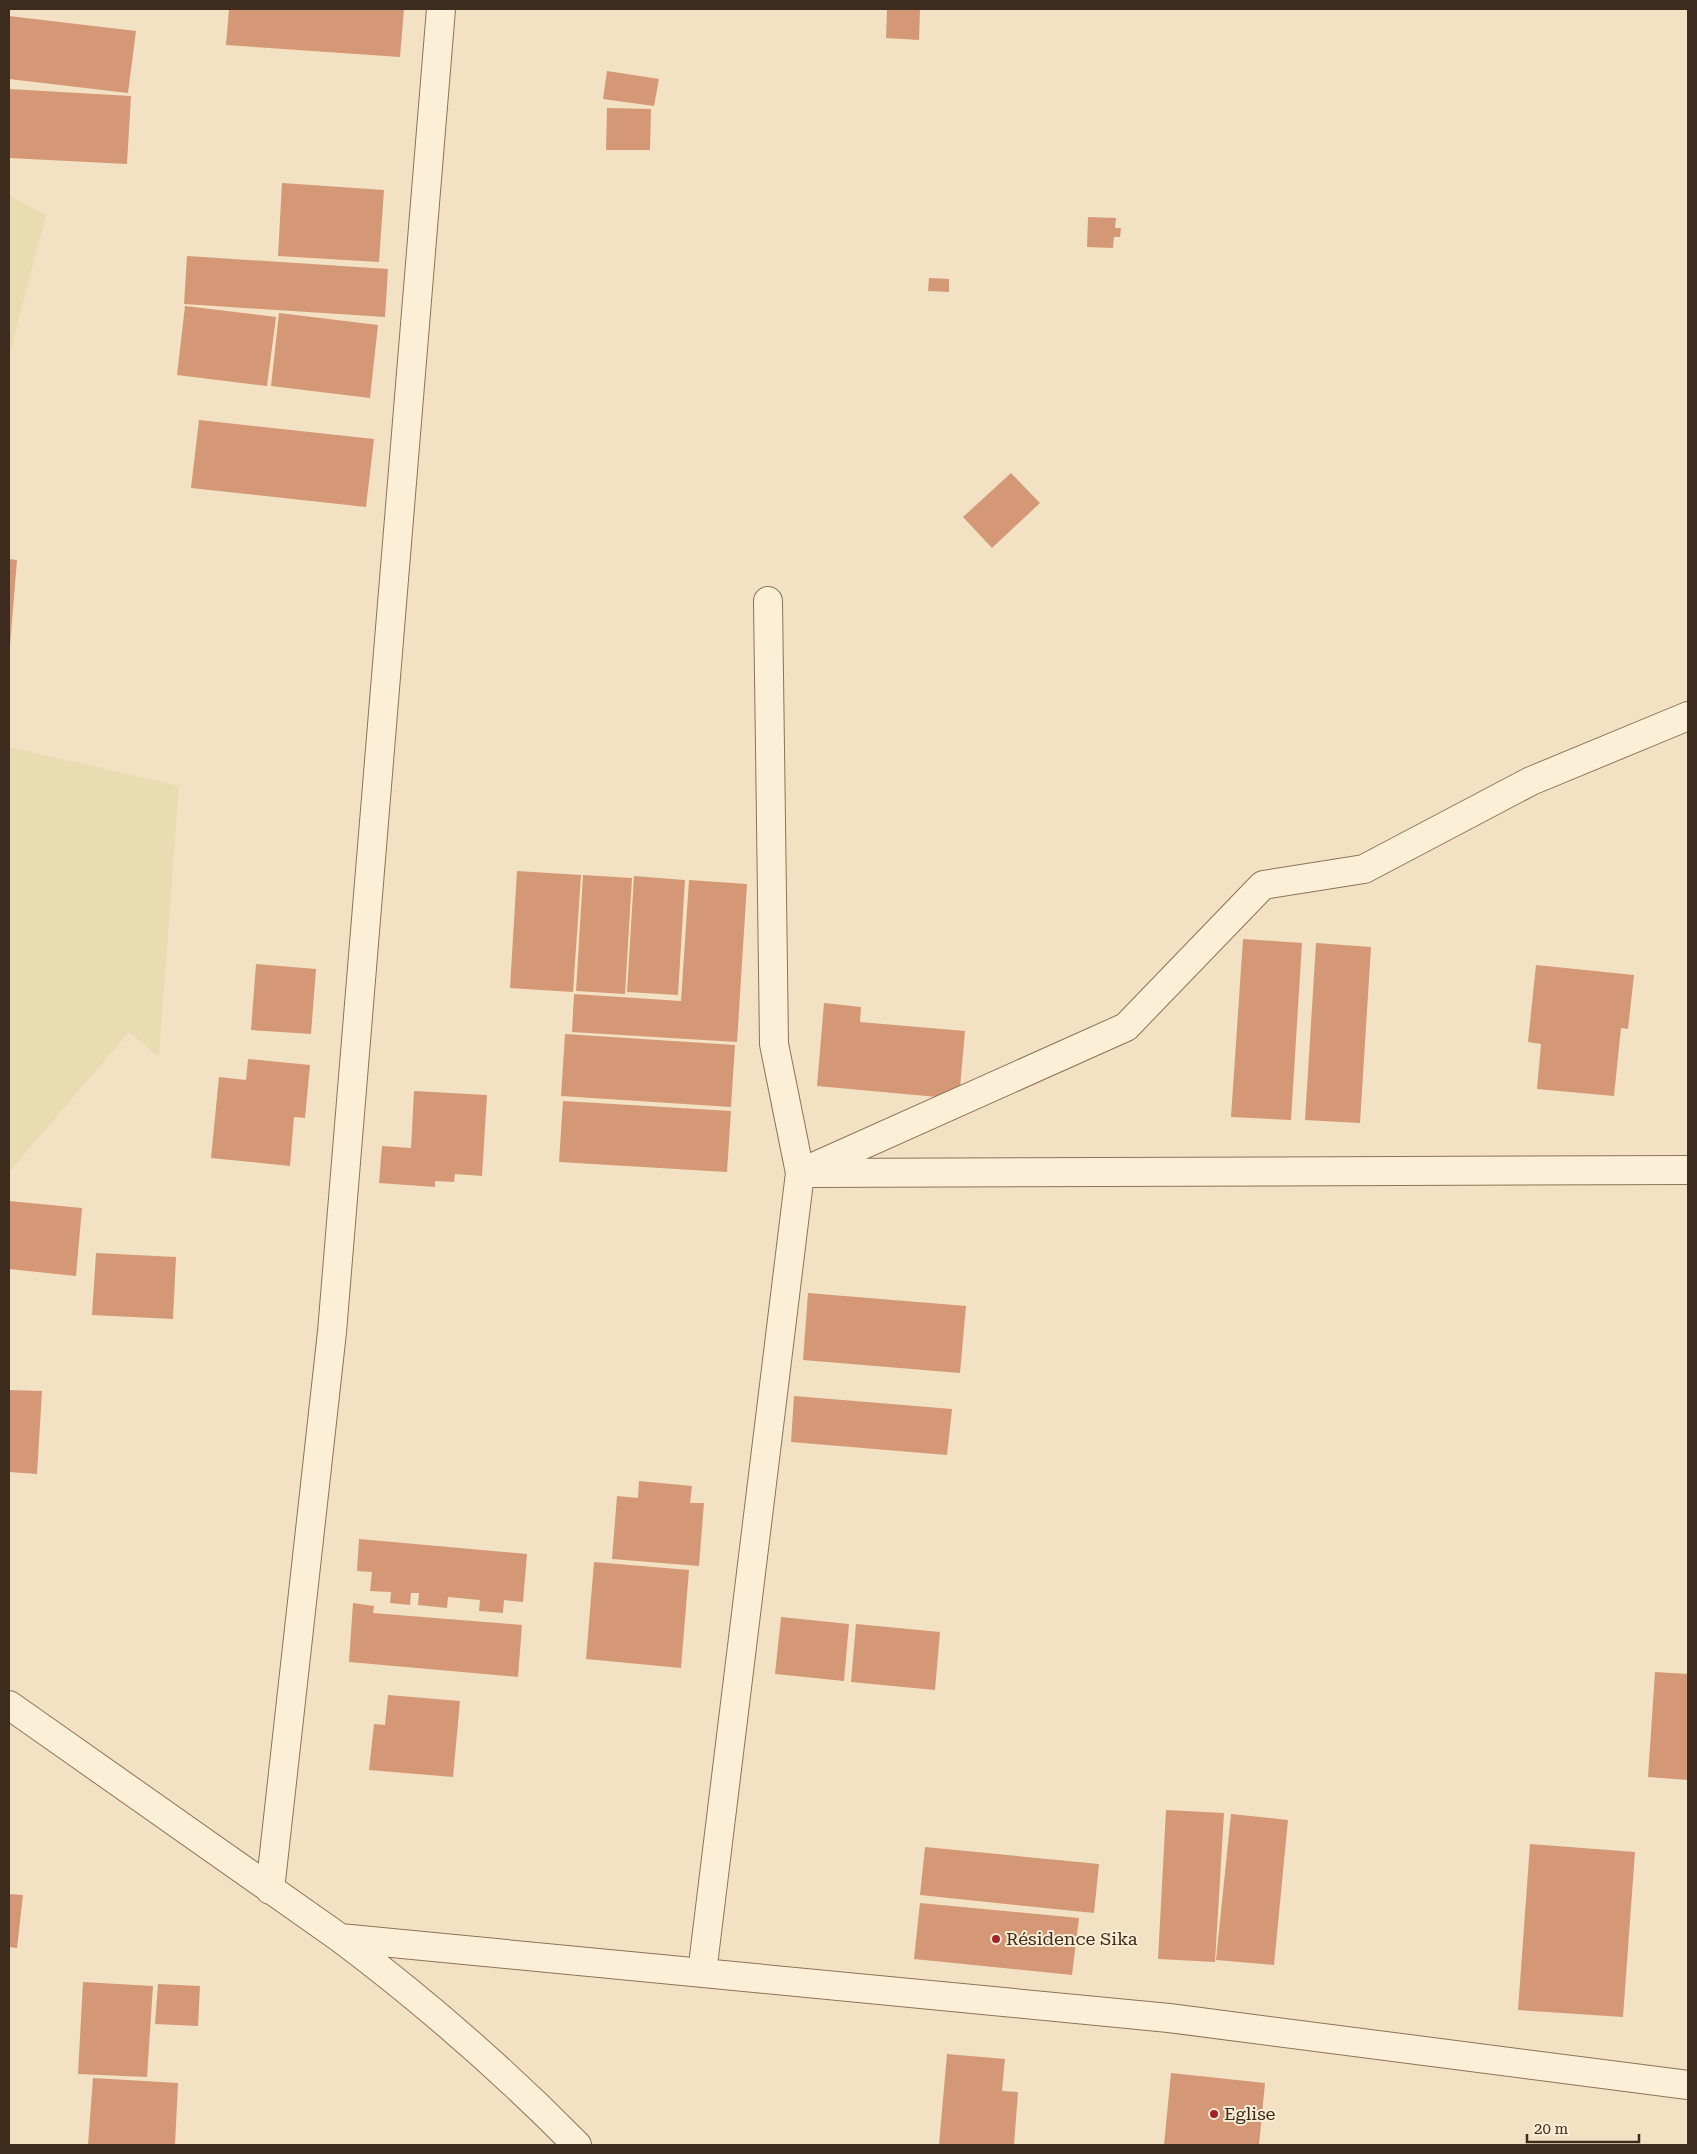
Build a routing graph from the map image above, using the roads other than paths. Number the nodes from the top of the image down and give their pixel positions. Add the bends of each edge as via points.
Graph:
1 (441, 9) edge
2 (768, 601) dead end
3 (1688, 716) edge
4 (1688, 1170) edge
5 (800, 1173) junction
6 (9, 1705) edge
7 (270, 1890) junction
8 (340, 1938) junction
9 (702, 1973) junction
10 (1688, 2085) edge
11 (577, 2145) edge

1 - 7 street via 332,1332
2 - 5 street via 774,1044
3 - 5 street via 1532,782 1364,869 1263,884 1126,1027
4 - 5 street
5 - 9 street
6 - 7 street
7 - 8 street
8 - 9 street
8 - 11 street via 454,2028
9 - 10 street via 1169,2018

